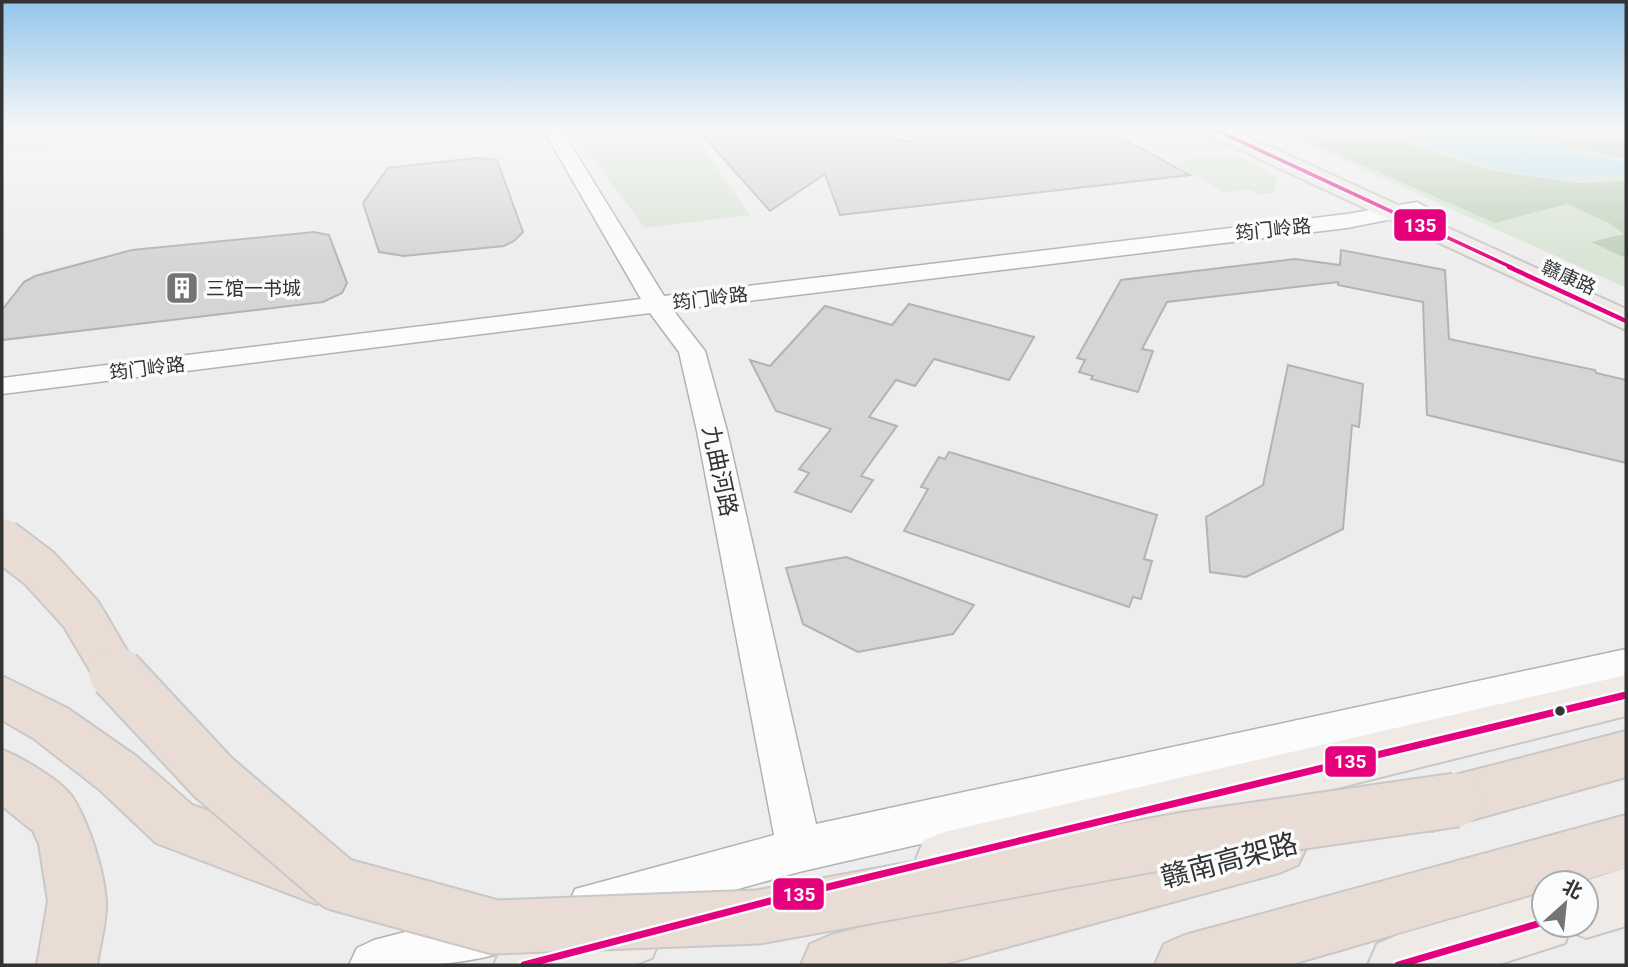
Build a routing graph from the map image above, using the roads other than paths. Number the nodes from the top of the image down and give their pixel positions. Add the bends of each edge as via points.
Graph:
1 (579, 174) edge
2 (1320, 174) edge
3 (1333, 174) edge
4 (1406, 211) junction
5 (1626, 303) edge
6 (657, 305) junction
7 (1626, 321) edge
8 (2, 386) edge
9 (2, 540) edge
10 (1626, 665) edge
11 (1626, 695) edge
12 (2, 696) edge
13 (1626, 754) edge
14 (2, 774) edge
15 (1456, 800) junction
16 (1626, 841) edge
17 (799, 850) junction
18 (1580, 869) edge
19 (338, 884) junction
20 (1530, 897) edge
21 (1626, 897) edge
22 (1530, 898) edge
23 (1530, 899) edge
24 (1600, 905) edge
25 (67, 965) edge
26 (374, 965) edge
27 (524, 965) edge
28 (831, 965) edge
29 (1185, 965) edge
30 (1284, 965) edge
31 (1398, 965) edge

1 - 6 street, 九曲河路
2 - 4 main road, 赣康路
3 - 4 main road, 赣康路
4 - 5 main road, 赣康路
4 - 6 street, 筠门岭路
4 - 7 main road, 赣康路
6 - 8 street, 筠门岭路
6 - 17 street, 九曲河路 via 692,351
9 - 19 highway, bridge via 38,568 81,614 110,667 194,758
10 - 17 street
11 - 27 main road via 782,898
12 - 19 highway via 50,723 175,825
13 - 15 highway, 赣南高架路
14 - 25 highway via 52,814 66,844 77,901
15 - 19 highway, bridge via 1185,839 758,917 495,927
15 - 28 highway, 赣南高架路, bridge
16 - 18 highway
17 - 26 street
20 - 29 highway
21 - 24 main road
22 - 30 highway
23 - 31 main road

